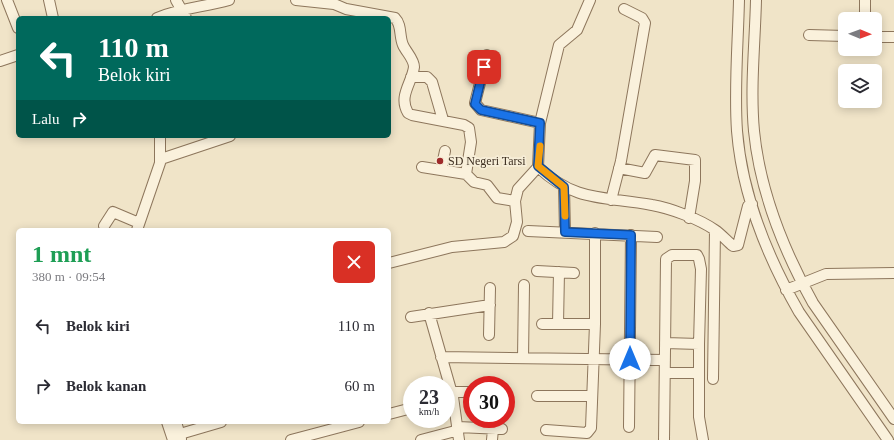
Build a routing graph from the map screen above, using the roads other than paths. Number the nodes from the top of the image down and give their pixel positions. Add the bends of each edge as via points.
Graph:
1 (7, 0) edge
2 (49, 0) edge
3 (176, 0) edge
4 (229, 0) edge
5 (296, 0) edge
6 (590, 0) edge
7 (738, 0) edge
8 (756, 0) edge
9 (866, 0) edge
10 (335, 2) edge
11 (624, 10) dead end
12 (865, 12) edge
13 (345, 14) edge
14 (185, 15) edge
15 (53, 16) edge
16 (162, 16) edge
17 (376, 16) edge
18 (391, 17) edge
19 (16, 23) edge
20 (809, 36) dead end
21 (838, 36) edge
22 (882, 37) edge
23 (894, 37) edge
24 (487, 55) dead end
25 (16, 56) edge
26 (0, 61) edge
27 (411, 76) junction
28 (444, 120) junction
29 (540, 123) junction
30 (160, 138) edge
31 (224, 138) edge
32 (445, 151) dead end
33 (161, 159) junction
34 (422, 166) dead end
35 (538, 166) junction
36 (619, 168) junction
37 (441, 170) junction
38 (466, 170) junction
39 (564, 187) junction
40 (611, 200) junction
41 (515, 201) junction
42 (752, 204) junction
43 (689, 218) junction
44 (104, 226) dead end
45 (138, 226) edge
46 (715, 230) junction
47 (528, 231) dead end
48 (565, 232) junction
49 (595, 233) junction
50 (631, 235) junction
51 (656, 237) dead end
52 (391, 262) edge
53 (537, 271) dead end
54 (559, 272) junction
55 (574, 273) dead end
56 (894, 273) edge
57 (802, 283) junction
58 (524, 284) dead end
59 (490, 288) dead end
60 (786, 290) junction
61 (490, 306) junction
62 (429, 313) junction
63 (411, 317) dead end
64 (542, 324) dead end
65 (558, 324) junction
66 (595, 324) junction
67 (489, 335) dead end
68 (665, 343) junction
69 (699, 344) junction
70 (441, 357) junction
71 (523, 358) junction
72 (593, 359) junction
73 (630, 359) junction
74 (665, 360) junction
75 (666, 373) junction
76 (698, 374) junction
77 (445, 376) edge
78 (713, 379) dead end
79 (537, 396) dead end
80 (592, 396) junction
81 (403, 410) edge
82 (391, 413) edge
83 (455, 416) edge
84 (894, 419) edge
85 (168, 424) edge
86 (176, 424) edge
87 (216, 424) edge
88 (355, 424) edge
89 (629, 427) dead end
90 (546, 430) dead end
91 (459, 432) edge
92 (330, 435) edge
93 (178, 438) edge
94 (291, 440) edge
95 (422, 440) edge
96 (492, 440) edge
97 (664, 440) edge
98 (703, 440) edge
99 (888, 440) edge

1 - 19 street
2 - 15 street
3 - 14 street
4 - 14 street
5 - 10 street
6 - 29 street via 578,30 559,45
7 - 42 street via 737,133
8 - 57 street via 753,104 758,158 773,211
9 - 12 street
10 - 13 street
11 - 36 street via 642,18 645,23
13 - 17 street
14 - 16 street via 173,11
18 - 27 street via 397,20 402,44 413,64
20 - 21 street
22 - 23 street
24 - 29 street via 475,104 477,107
25 - 26 street
27 - 28 street via 426,77 432,82
27 - 28 street via 404,95 408,113
28 - 38 street via 469,128
29 - 35 street
30 - 33 street
31 - 33 street
32 - 37 street
33 - 45 street
34 - 37 street
35 - 39 street
35 - 41 street via 518,189
36 - 40 street
36 - 43 street via 645,173 655,155 695,160 695,181
37 - 38 street
38 - 41 street via 474,182 487,185 497,198
39 - 40 street via 578,193
39 - 48 street
40 - 43 street via 651,204
41 - 52 street via 515,234 508,240 452,247
42 - 46 street via 748,206 738,245 733,246
42 - 60 street
43 - 46 street
44 - 45 street via 113,212
46 - 78 street
47 - 48 street
48 - 49 street
49 - 50 street
49 - 66 street
50 - 51 street
50 - 73 street
53 - 54 street
54 - 55 street
54 - 65 street
56 - 57 street via 826,274
57 - 60 street
57 - 84 street
58 - 71 street
59 - 61 street
60 - 99 street via 820,344
61 - 62 street
61 - 67 street
62 - 63 street
62 - 70 street
64 - 65 street
65 - 66 street
66 - 72 street
68 - 69 street
68 - 69 street via 666,259 672,255 697,255 700,258 701,269
68 - 74 street
69 - 76 street
70 - 71 street
70 - 77 street
71 - 72 street
72 - 73 street
72 - 80 street
73 - 74 street
73 - 89 street
74 - 75 street
75 - 76 street
75 - 97 street
76 - 98 street
79 - 80 street
80 - 90 street via 589,432
81 - 82 street
83 - 91 street
85 - 93 street
86 - 93 street
87 - 93 street
88 - 92 street
91 - 95 street
91 - 96 street via 498,429
92 - 94 street

